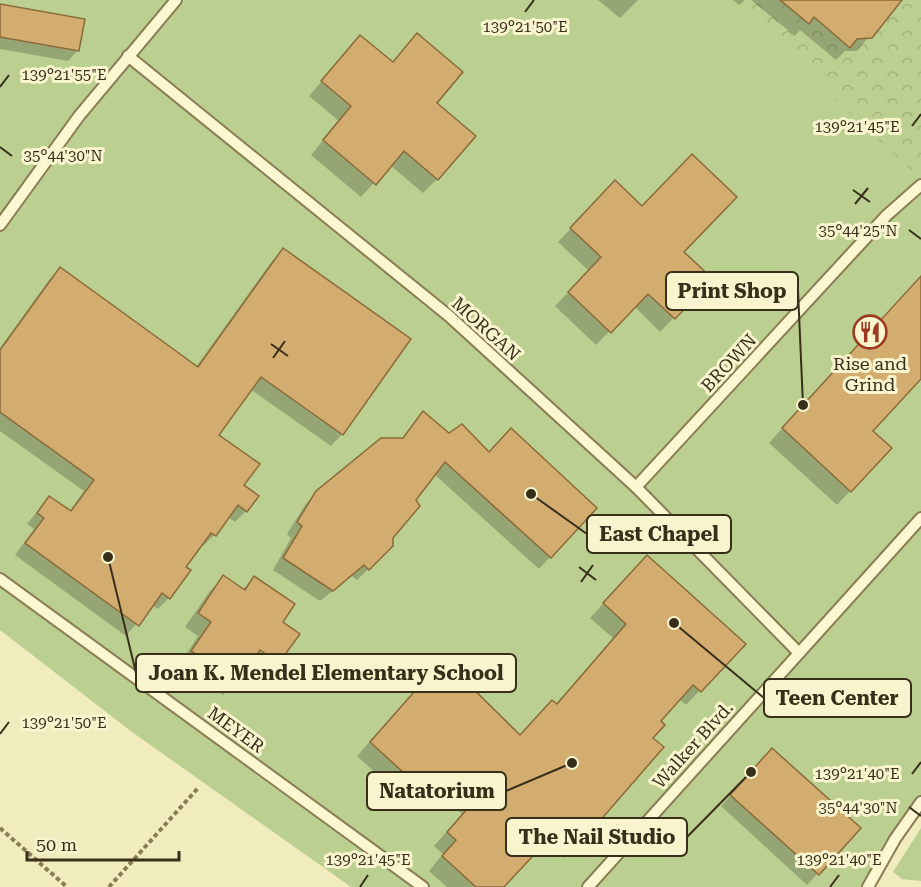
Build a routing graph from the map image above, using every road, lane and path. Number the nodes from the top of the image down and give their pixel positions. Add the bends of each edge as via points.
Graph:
1 (176, 0) edge
2 (128, 56) junction
3 (921, 185) edge
4 (0, 225) edge
5 (636, 487) junction
6 (921, 518) edge
7 (0, 579) edge
8 (798, 652) junction
9 (199, 787) dead end
10 (921, 802) edge
11 (0, 828) edge
12 (67, 887) edge
13 (109, 887) edge
14 (423, 887) edge
15 (588, 887) edge
16 (868, 887) edge

1 - 2 lane
2 - 4 lane
2 - 5 lane, MORGAN via 448,316
3 - 5 lane, BROWN via 888,215
5 - 8 lane, MORGAN
6 - 8 lane, Walker Blvd.
7 - 14 lane, MEYER
8 - 15 lane, Walker Blvd.
9 - 13 path
10 - 16 lane
11 - 12 path

